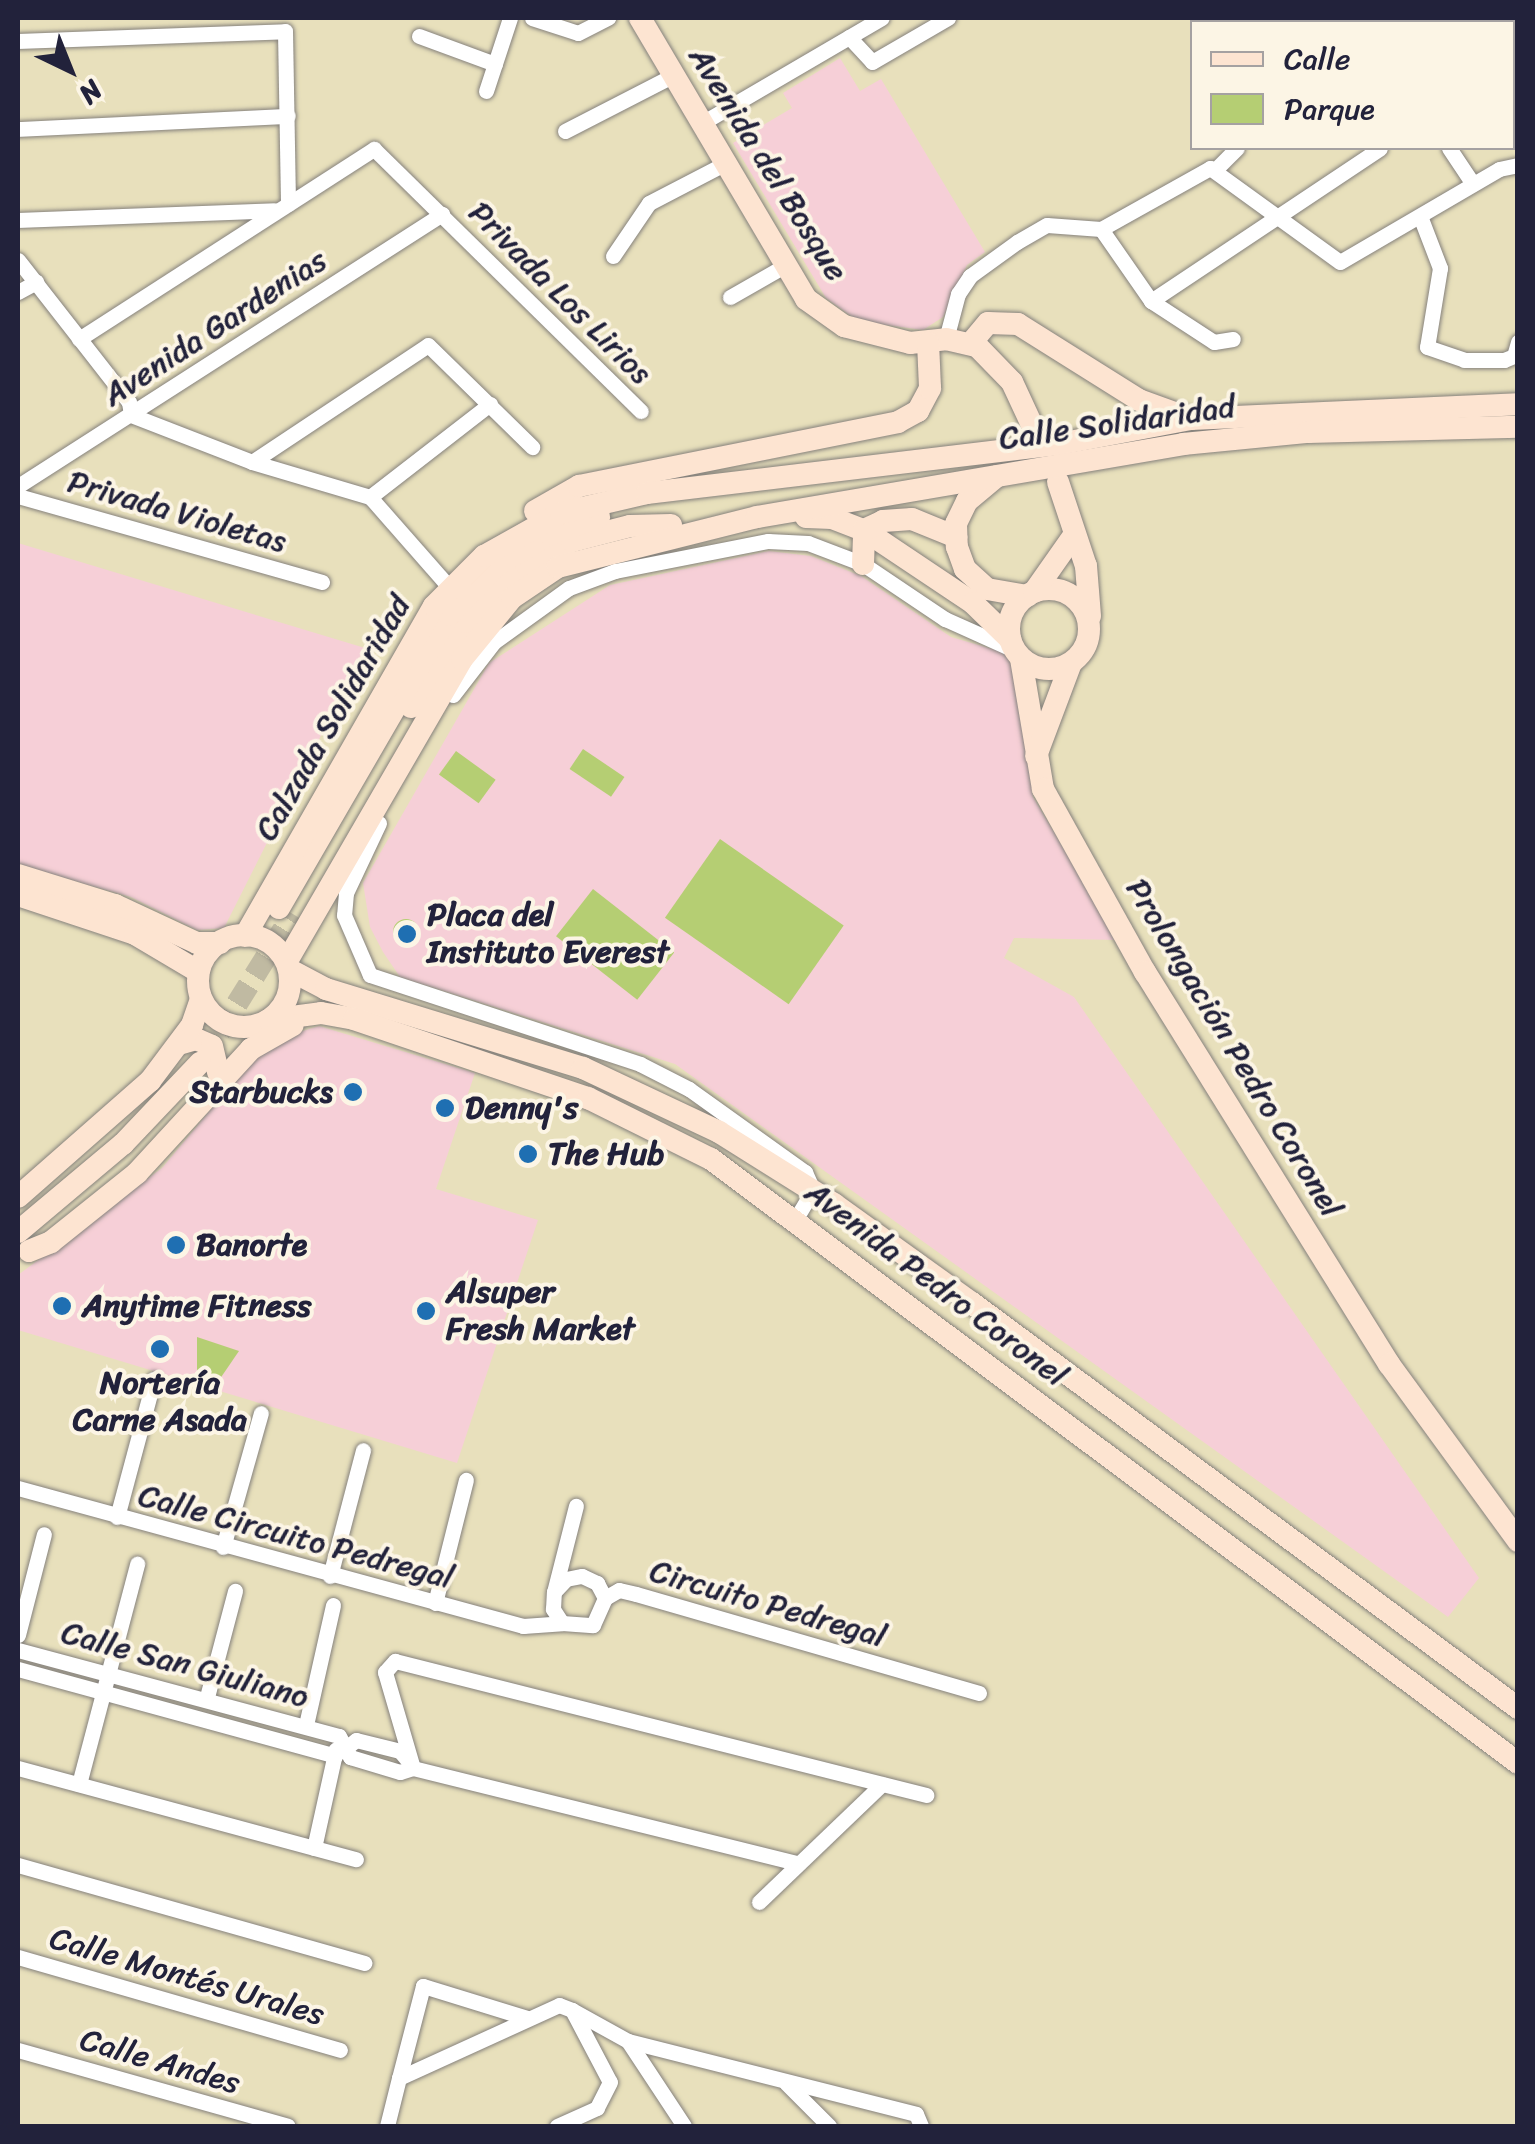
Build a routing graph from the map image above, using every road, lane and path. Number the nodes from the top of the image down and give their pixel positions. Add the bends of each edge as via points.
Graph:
1 (510, 18) edge
2 (532, 18) edge
3 (608, 18) edge
4 (640, 18) edge
5 (882, 18) edge
6 (948, 18) edge
7 (419, 36) dead end
8 (849, 37) junction
9 (18, 42) edge
10 (495, 64) junction
11 (674, 75) junction
12 (486, 91) dead end
13 (288, 116) junction
14 (702, 123) junction
15 (18, 129) edge
16 (565, 131) dead end
17 (1235, 150) edge
18 (1377, 150) edge
19 (1450, 150) edge
20 (726, 163) junction
21 (1518, 165) edge
22 (1217, 168) junction
23 (1473, 184) junction
24 (283, 207) junction
25 (442, 214) junction
26 (1277, 214) junction
27 (1420, 216) junction
28 (18, 220) edge
29 (1100, 230) junction
30 (613, 256) dead end
31 (18, 260) edge
32 (786, 265) junction
33 (36, 282) junction
34 (18, 292) edge
35 (730, 297) dead end
36 (1151, 301) junction
37 (79, 339) junction
38 (1233, 339) dead end
39 (972, 343) junction
40 (1516, 349) edge
41 (933, 359) junction
42 (490, 404) junction
43 (1518, 404) edge
44 (641, 411) dead end
45 (131, 415) junction
46 (1191, 418) junction
47 (1032, 426) dead end
48 (1518, 428) edge
49 (532, 447) dead end
50 (252, 462) junction
51 (1002, 473) junction
52 (1058, 482) dead end
53 (18, 486) edge
54 (729, 488) junction
55 (18, 496) edge
56 (370, 497) junction
57 (758, 517) junction
58 (730, 523) junction
59 (864, 530) junction
60 (1074, 536) junction
61 (956, 537) junction
62 (484, 556) junction
63 (863, 564) junction
64 (322, 582) dead end
65 (450, 588) junction
66 (1030, 594) junction
67 (1090, 624) junction
68 (1015, 649) junction
69 (1071, 663) junction
70 (1034, 760) junction
71 (18, 875) edge
72 (18, 895) edge
73 (281, 904) junction
74 (318, 910) junction
75 (246, 936) junction
76 (220, 943) junction
77 (289, 966) junction
78 (199, 972) junction
79 (202, 999) junction
80 (262, 1023) junction
81 (197, 1058) junction
82 (475, 1059) junction
83 (583, 1068) junction
84 (511, 1071) junction
85 (813, 1190) junction
86 (18, 1196) edge
87 (18, 1212) edge
88 (796, 1218) junction
89 (22, 1247) edge
90 (154, 1379) dead end
91 (261, 1413) dead end
92 (364, 1450) dead end
93 (466, 1480) dead end
94 (18, 1488) edge
95 (576, 1506) dead end
96 (117, 1518) junction
97 (44, 1534) dead end
98 (1518, 1542) edge
99 (223, 1547) junction
100 (137, 1564) dead end
101 (330, 1576) junction
102 (236, 1590) dead end
103 (554, 1592) junction
104 (606, 1598) junction
105 (436, 1602) junction
106 (333, 1606) dead end
107 (562, 1623) junction
108 (18, 1635) edge
109 (18, 1650) edge
110 (18, 1668) edge
111 (108, 1672) junction
112 (103, 1692) junction
113 (979, 1693) dead end
114 (207, 1697) junction
115 (1518, 1708) edge
116 (306, 1724) junction
117 (340, 1746) junction
118 (1518, 1763) edge
119 (18, 1768) edge
120 (414, 1768) junction
121 (78, 1784) junction
122 (882, 1784) junction
123 (926, 1794) dead end
124 (314, 1848) junction
125 (356, 1859) dead end
126 (798, 1864) junction
127 (18, 1865) edge
128 (759, 1902) dead end
129 (18, 1957) edge
130 (364, 1963) dead end
131 (572, 2010) junction
132 (527, 2018) junction
133 (625, 2040) junction
134 (18, 2050) edge
135 (340, 2050) dead end
136 (597, 2058) junction
137 (399, 2078) junction
138 (783, 2080) junction
139 (288, 2126) edge
140 (387, 2126) edge
141 (558, 2126) edge
142 (684, 2126) edge
143 (829, 2126) edge
144 (922, 2126) edge

1 - 10 street
2 - 3 street via 578,33
4 - 11 main road, Avenida del Bosque
5 - 8 street
6 - 8 street via 872,62
7 - 10 street
8 - 14 street
9 - 13 street via 285,32
10 - 12 street
11 - 14 main road, Avenida del Bosque
11 - 16 street
13 - 15 street
13 - 24 street
14 - 20 main road, Avenida del Bosque
17 - 22 street
18 - 26 street
19 - 23 street
20 - 30 street via 649,203
20 - 32 main road, Avenida del Bosque
21 - 23 street
22 - 26 street
22 - 29 street
23 - 27 street
24 - 25 street, Privada Los Lirios via 374,149
24 - 28 street
24 - 37 street
25 - 44 street, Privada Los Lirios
25 - 45 street, Avenida Gardenias
26 - 27 street via 1340,262
26 - 36 street
27 - 40 street via 1440,268 1427,347 1464,360
29 - 36 street
29 - 41 street via 1047,225 970,276
31 - 33 street
32 - 35 street
32 - 41 main road, Avenida del Bosque via 806,300 844,326
33 - 34 street
33 - 37 street
36 - 38 street via 1214,342
37 - 45 street via 129,402
39 - 41 main road, Avenida del Bosque
39 - 46 main road via 988,322 1018,324 1139,400
39 - 47 main road via 1002,368
41 - 62 main road via 918,411 898,422 580,486 526,516
42 - 49 street
42 - 50 street via 428,345
42 - 56 street
43 - 46 main road, Calle Solidaridad
45 - 50 street
45 - 53 street, Avenida Gardenias
46 - 54 main road, Calle Solidaridad via 1064,444
48 - 51 main road, Calle Solidaridad via 1243,437
50 - 56 street
51 - 57 main road, Calle Solidaridad
51 - 61 main road via 967,501
52 - 60 main road
54 - 62 main road, Calzada Solidaridad via 586,505 530,526
54 - 73 main road, Calzada Solidaridad via 583,522 530,544 481,580 435,636
55 - 64 street, Privada Violetas
56 - 65 street
57 - 58 main road, Calle Solidaridad
57 - 59 main road via 832,518
58 - 73 main road, Calzada Solidaridad via 630,526 572,542 508,579 444,651
58 - 74 main road via 558,566 512,598 462,659
59 - 61 main road via 912,519
59 - 63 main road
59 - 68 main road via 973,603
60 - 66 main road
60 - 67 main road via 1086,566
61 - 66 main road via 973,578 987,589
62 - 65 main road, Calzada Solidaridad
63 - 68 street via 945,619
63 - 85 street via 808,543 737,544 614,571 540,605 494,642 448,702 373,834 346,893 344,915 370,976 640,1064 772,1143 805,1172
65 - 73 main road, Calzada Solidaridad via 417,631
66 - 67 main road via 1053,589 1074,597
66 - 68 main road via 1012,615
67 - 69 main road via 1086,646
68 - 69 main road via 1051,670
68 - 70 main road, Prolongación Pedro Coronel
69 - 70 main road
70 - 98 main road, Prolongación Pedro Coronel via 1043,789 1145,972 1389,1364
71 - 76 main road via 115,905 197,943
72 - 78 main road via 135,934
73 - 74 main road via 268,909 298,929
73 - 75 main road, Calzada Solidaridad
74 - 77 main road
75 - 76 main road
75 - 77 main road via 272,945
76 - 78 main road
77 - 80 main road via 287,997
77 - 83 main road, Avenida Pedro Coronel via 326,989
78 - 79 main road
79 - 80 main road via 229,1025
79 - 81 main road
80 - 81 main road
80 - 82 main road, Avenida Pedro Coronel via 338,1015
81 - 86 main road
81 - 87 main road
81 - 89 main road via 162,1138
82 - 84 main road, Avenida Pedro Coronel
82 - 89 main road via 454,1061 335,1022 281,1028 251,1049 154,1158 52,1242
83 - 84 main road via 587,1077 576,1086 524,1068
83 - 85 main road, Avenida Pedro Coronel via 694,1118
84 - 88 main road, Avenida Pedro Coronel via 638,1120 711,1159
85 - 88 street
85 - 115 main road, Avenida Pedro Coronel
88 - 118 main road, Avenida Pedro Coronel
90 - 96 street
91 - 99 street
92 - 101 street
93 - 105 street
94 - 96 street, Calle Circuito Pedregal
95 - 103 street
96 - 99 street, Calle Circuito Pedregal
97 - 108 street
99 - 101 street, Calle Circuito Pedregal
100 - 111 street
101 - 105 street, Calle Circuito Pedregal
102 - 114 street
103 - 104 street via 566,1579 582,1576
103 - 107 street via 553,1609
104 - 107 street, Circuito Pedregal via 592,1625
104 - 113 street, Circuito Pedregal via 619,1590 636,1594
105 - 107 street, Calle Circuito Pedregal via 523,1626
106 - 116 street
109 - 111 street, Calle San Giuliano
110 - 112 street, Calle San Giuliano
111 - 112 street
111 - 114 street, Calle San Giuliano
112 - 117 street, Calle San Giuliano
112 - 121 street
114 - 116 street, Calle San Giuliano
116 - 117 street, Calle San Giuliano
117 - 120 street via 350,1757 400,1772
117 - 124 street
119 - 121 street
120 - 122 street via 385,1672 395,1661
120 - 126 street
121 - 124 street
122 - 123 street
122 - 126 street
124 - 125 street
126 - 128 street
127 - 130 street
129 - 135 street, Calle Montés Urales
131 - 132 street via 560,2005
131 - 133 street
131 - 136 street
132 - 137 street
132 - 137 street via 423,1986
133 - 136 street
133 - 138 street
133 - 142 street
134 - 139 street, Calle Andes
136 - 141 street via 609,2093 597,2108
137 - 140 street
138 - 143 street
138 - 144 street via 916,2114

